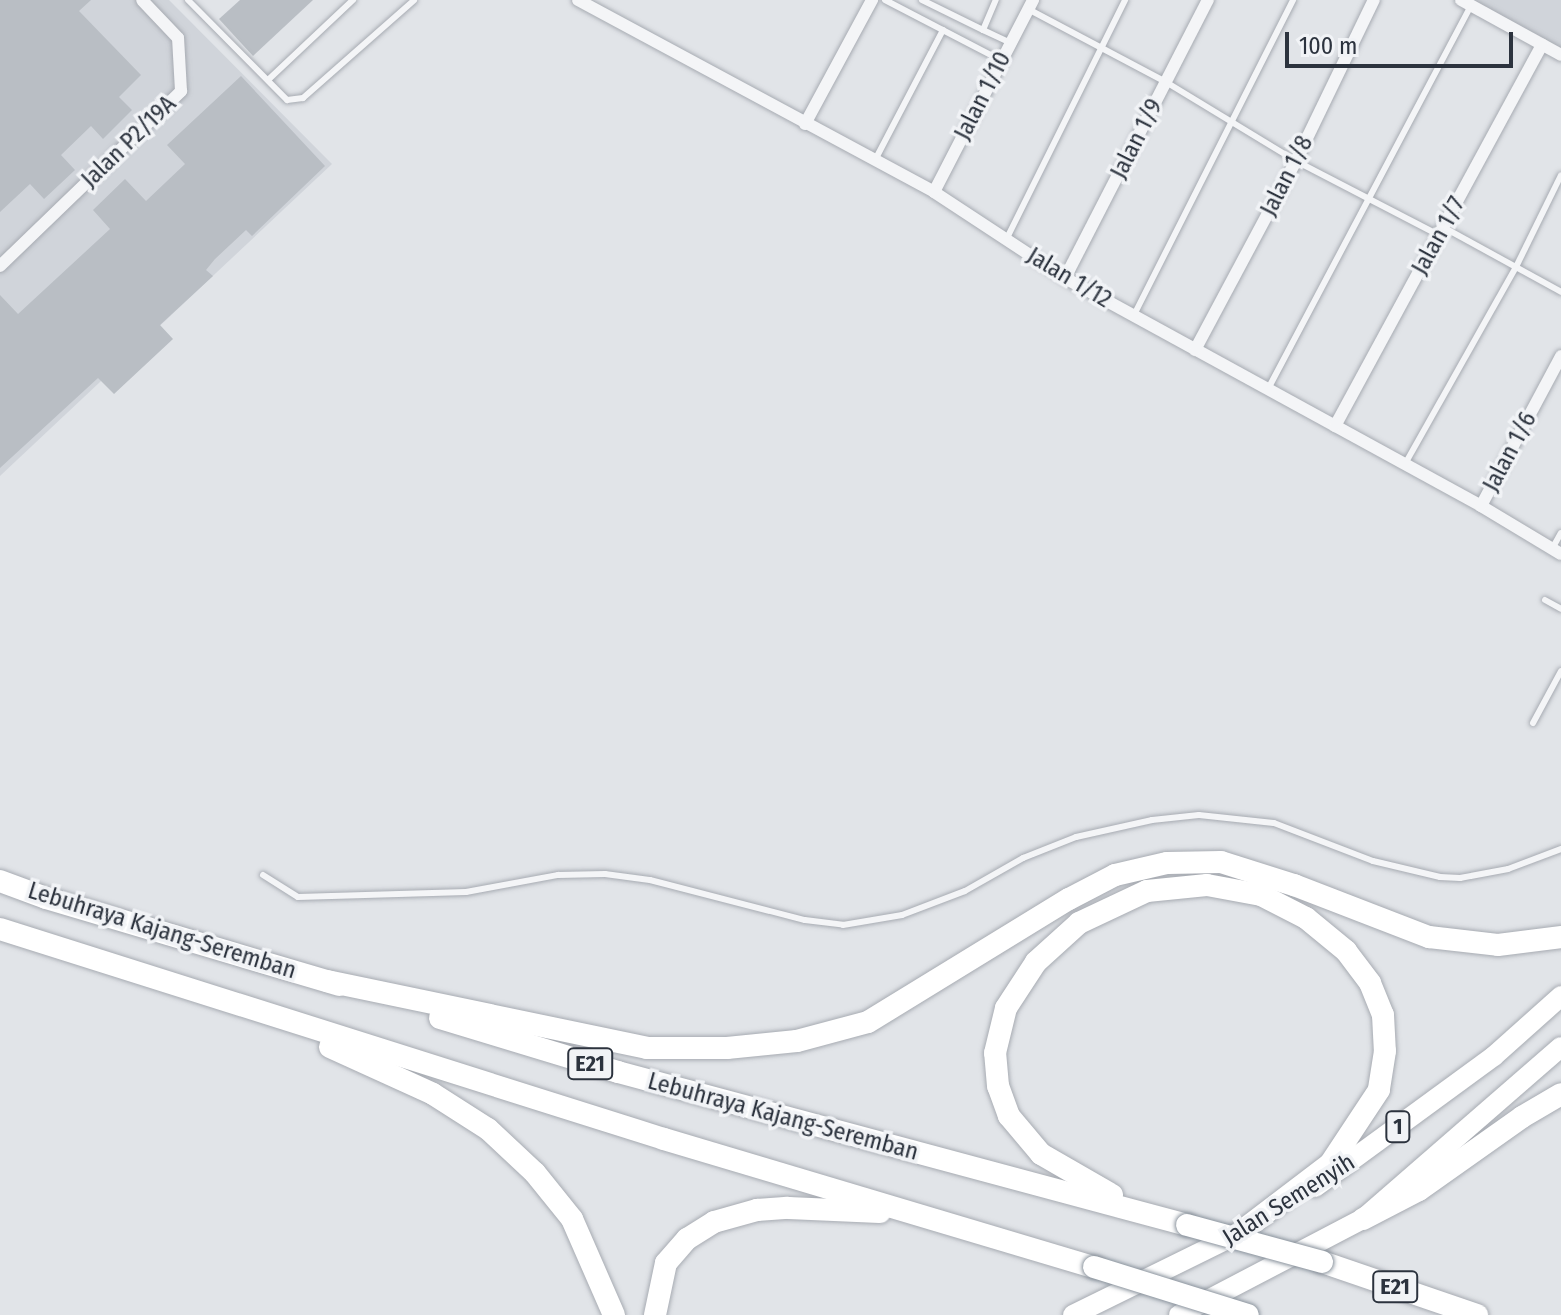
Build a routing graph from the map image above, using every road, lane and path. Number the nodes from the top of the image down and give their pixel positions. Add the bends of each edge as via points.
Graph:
1 (142, 0) edge
2 (353, 0) edge
3 (414, 0) edge
4 (578, 0) edge
5 (872, 0) edge
6 (885, 0) edge
7 (922, 0) edge
8 (996, 0) edge
9 (1125, 0) edge
10 (1208, 0) edge
11 (1293, 0) edge
12 (1374, 0) edge
13 (192, 1) edge
14 (1466, 3) edge
15 (1031, 5) edge
16 (943, 30) junction
17 (983, 30) junction
18 (1011, 43) junction
19 (1542, 45) junction
20 (1101, 47) junction
21 (1561, 55) edge
22 (1002, 61) junction
23 (268, 80) junction
24 (1166, 82) junction
25 (1232, 121) junction
26 (805, 124) junction
27 (1296, 161) junction
28 (874, 162) junction
29 (1561, 175) edge
30 (934, 192) junction
31 (1368, 199) junction
32 (1441, 231) junction
33 (1006, 240) junction
34 (0, 266) edge
35 (1516, 267) junction
36 (1065, 278) junction
37 (1561, 292) edge
38 (1134, 316) junction
39 (1195, 350) junction
40 (1561, 356) edge
41 (1268, 389) junction
42 (1335, 426) junction
43 (1405, 465) junction
44 (1481, 506) junction
45 (1561, 533) edge
46 (1557, 552) edge
47 (1545, 600) dead end
48 (1561, 609) edge
49 (1561, 671) edge
50 (1533, 723) dead end
51 (1561, 849) edge
52 (263, 875) dead end
53 (0, 881) edge
54 (0, 929) edge
55 (1561, 937) edge
56 (327, 981) junction
57 (1561, 996) edge
58 (243, 1008) junction
59 (1561, 1047) edge
60 (1561, 1094) edge
61 (905, 1212) junction
62 (1153, 1216) junction
63 (1363, 1219) junction
64 (1238, 1234) junction
65 (1478, 1314) edge
66 (614, 1315) edge
67 (655, 1315) edge
68 (1073, 1315) edge
69 (1179, 1315) edge
70 (1248, 1315) edge

1 - 34 street, Jalan P2/19A via 178,38 181,91
2 - 23 lane
3 - 23 lane via 303,98 287,100
4 - 26 street, Jalan 1/12
5 - 26 street
6 - 16 lane
7 - 17 lane
8 - 17 lane
9 - 20 lane
10 - 24 street, Jalan 1/9
11 - 25 lane
12 - 27 street, Jalan 1/8
13 - 23 lane
14 - 19 street
14 - 31 lane
15 - 18 street, Jalan 1/10
15 - 20 lane
16 - 22 lane
16 - 28 lane
17 - 18 lane
18 - 22 street, Jalan 1/10
19 - 21 street
19 - 32 street, Jalan 1/7
20 - 24 lane
20 - 33 lane
22 - 30 street, Jalan 1/10
24 - 25 lane
24 - 36 street, Jalan 1/9
25 - 27 lane
25 - 38 lane
26 - 28 street, Jalan 1/12
27 - 31 lane
27 - 39 street, Jalan 1/8
28 - 30 street, Jalan 1/12
29 - 35 lane
30 - 33 street, Jalan 1/12
31 - 32 lane
31 - 41 lane
32 - 35 lane
32 - 42 street, Jalan 1/7
33 - 36 street, Jalan 1/12
35 - 37 lane
35 - 43 lane
36 - 38 street, Jalan 1/12
38 - 39 street, Jalan 1/12
39 - 41 street, Jalan 1/12
40 - 44 street, Jalan 1/6
41 - 42 street, Jalan 1/12
42 - 43 street, Jalan 1/12
43 - 44 street, Jalan 1/12
44 - 46 street, Jalan 1/12
45 - 46 lane
47 - 48 lane
49 - 50 lane
51 - 52 lane via 1508,869 1440,877 1373,861 1274,823 1199,815 1076,837 902,915 843,925 605,874 558,875 466,892 298,897
53 - 56 highway, Lebuhraya Kajang-Seremban / E21
54 - 58 highway, Lebuhraya Kajang-Seremban / E21
55 - 56 highway via 1498,945 1429,937 1221,862 1167,863 1115,875 1069,899 868,1022 797,1041 647,1048
56 - 62 highway, Lebuhraya Kajang-Seremban / E21 via 618,1072
57 - 64 main road, Jalan Semenyih / 1 via 1494,1056 1331,1177
58 - 61 highway, Lebuhraya Kajang-Seremban / E21
58 - 66 highway via 433,1094 488,1129 535,1173 572,1219
59 - 63 main road, Jalan Semenyih / 1
60 - 63 highway via 1419,1190
61 - 67 highway via 788,1208 714,1222 687,1239 666,1263
61 - 70 highway, Lebuhraya Kajang-Seremban / E21, bridge
62 - 64 highway via 1041,1154 1009,1116 998,1086 995,1053 1006,1008 1036,962 1079,923 1147,891 1207,885 1261,895 1306,918 1346,951 1370,983 1383,1015 1385,1051 1379,1090 1330,1164
62 - 65 highway, Lebuhraya Kajang-Seremban / E21, bridge via 1322,1262
63 - 69 main road, Jalan Semenyih / 1
64 - 68 main road, Jalan Semenyih / 1

